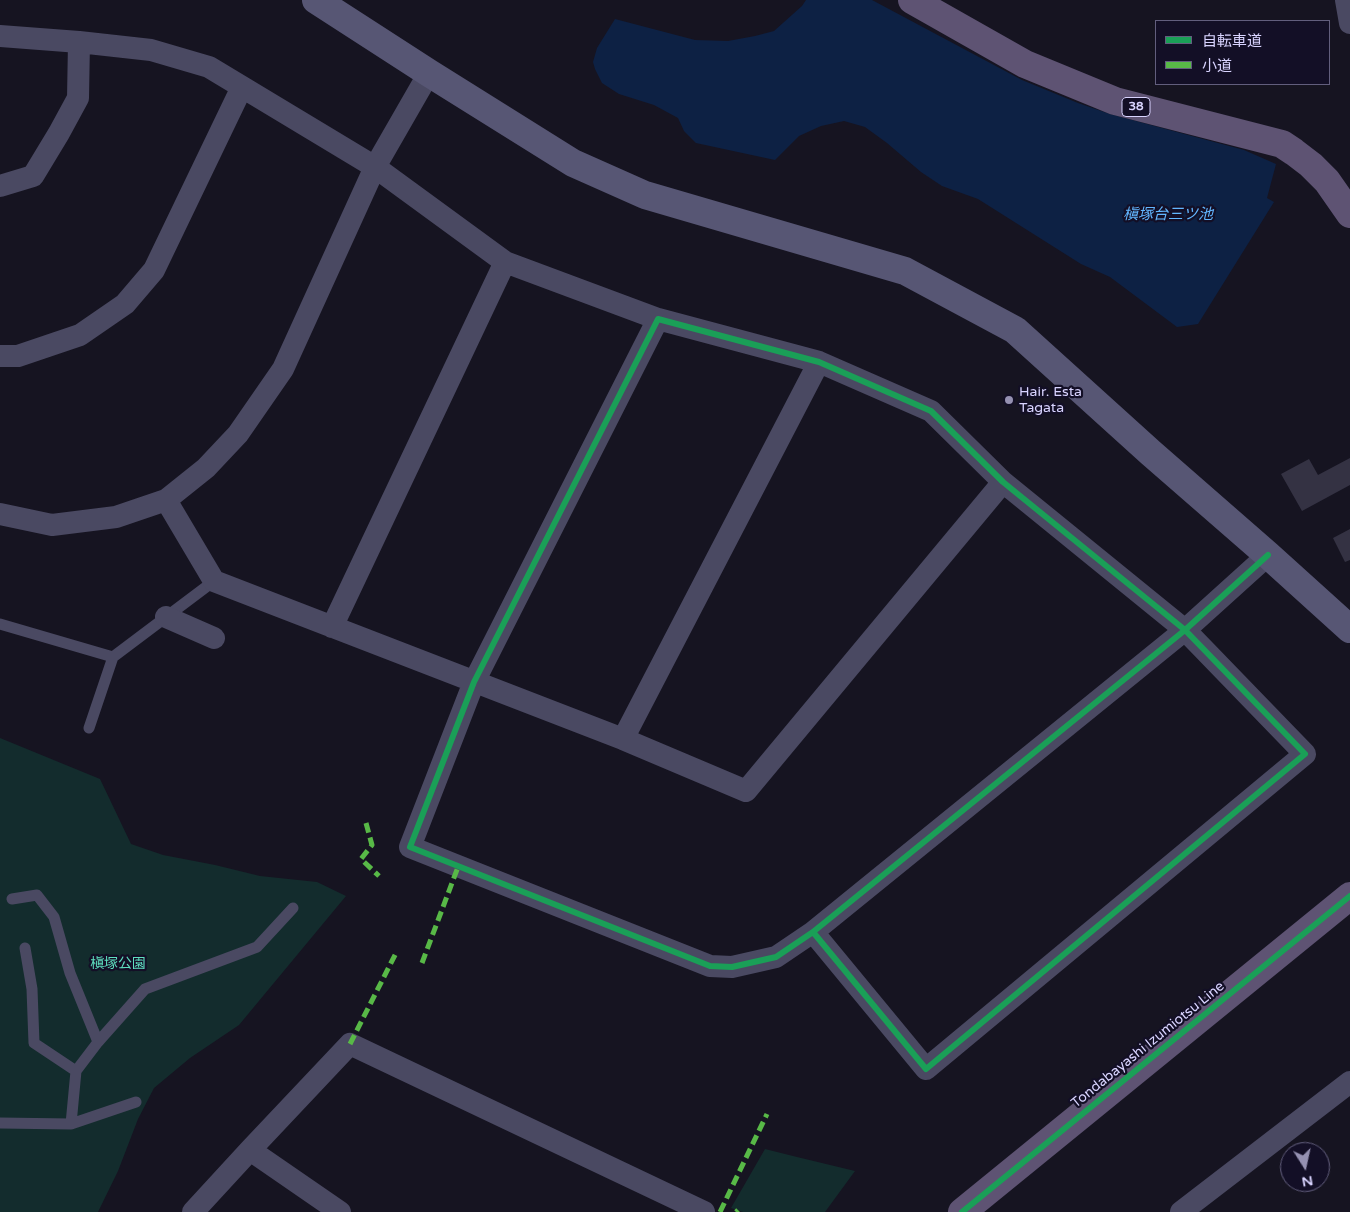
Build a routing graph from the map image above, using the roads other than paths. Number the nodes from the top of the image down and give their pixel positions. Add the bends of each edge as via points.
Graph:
1 (316, 0) edge
2 (912, 0) edge
3 (1346, 0) edge
4 (1350, 23) edge
5 (0, 36) edge
6 (78, 42) junction
7 (429, 73) junction
8 (242, 86) junction
9 (375, 166) junction
10 (0, 186) edge
11 (1350, 214) edge
12 (505, 262) junction
13 (658, 319) junction
14 (0, 356) edge
15 (819, 362) junction
16 (1003, 482) junction
17 (166, 500) junction
18 (0, 514) edge
19 (1268, 555) junction
20 (214, 581) junction
21 (166, 617) junction
22 (0, 624) edge
23 (332, 627) junction
24 (1350, 629) edge
25 (1185, 630) junction
26 (214, 638) dead end
27 (113, 657) junction
28 (474, 682) junction
29 (90, 728) dead end
30 (623, 739) junction
31 (1350, 896) edge
32 (12, 899) dead end
33 (293, 908) dead end
34 (813, 932) junction
35 (25, 948) dead end
36 (98, 1042) junction
37 (76, 1071) junction
38 (1350, 1082) edge
39 (136, 1102) dead end
40 (0, 1123) edge
41 (72, 1124) junction
42 (250, 1150) junction
43 (194, 1212) edge
44 (340, 1212) edge
45 (704, 1212) edge
46 (962, 1212) edge
47 (1181, 1212) edge

1 - 7 street
2 - 11 main road, 38 via 1025,64 1115,101 1282,144 1327,181
3 - 4 street
5 - 6 street
6 - 8 street via 152,50 209,67
6 - 10 street via 78,98 32,176
7 - 9 street
7 - 19 street via 573,163 645,195 905,271 1015,330
8 - 9 street
8 - 14 street via 154,270 125,304 80,335 18,356
9 - 12 street
9 - 17 street via 283,368 238,434 206,468
12 - 13 street
12 - 23 street
13 - 15 street
13 - 28 street
15 - 16 street via 932,411
15 - 30 street
16 - 25 street
16 - 30 street via 746,790
17 - 18 street via 116,517 52,525
17 - 20 street
19 - 24 street
19 - 25 street
20 - 21 lane
20 - 23 street
21 - 26 street
21 - 27 lane
22 - 27 lane
23 - 28 street
25 - 34 street
25 - 34 street via 1305,754 926,1069
27 - 29 lane
28 - 30 street
28 - 34 street via 410,847 710,966 732,967 776,957
31 - 46 main road, Tondabayashi Izumiotsu Line
32 - 36 lane via 37,895 54,917 70,973
33 - 36 lane via 257,947 145,988
35 - 37 lane via 32,989 34,1043
36 - 37 lane
37 - 41 lane
38 - 47 street
39 - 41 lane
40 - 41 lane
42 - 43 street
42 - 44 street
42 - 45 street via 350,1044

